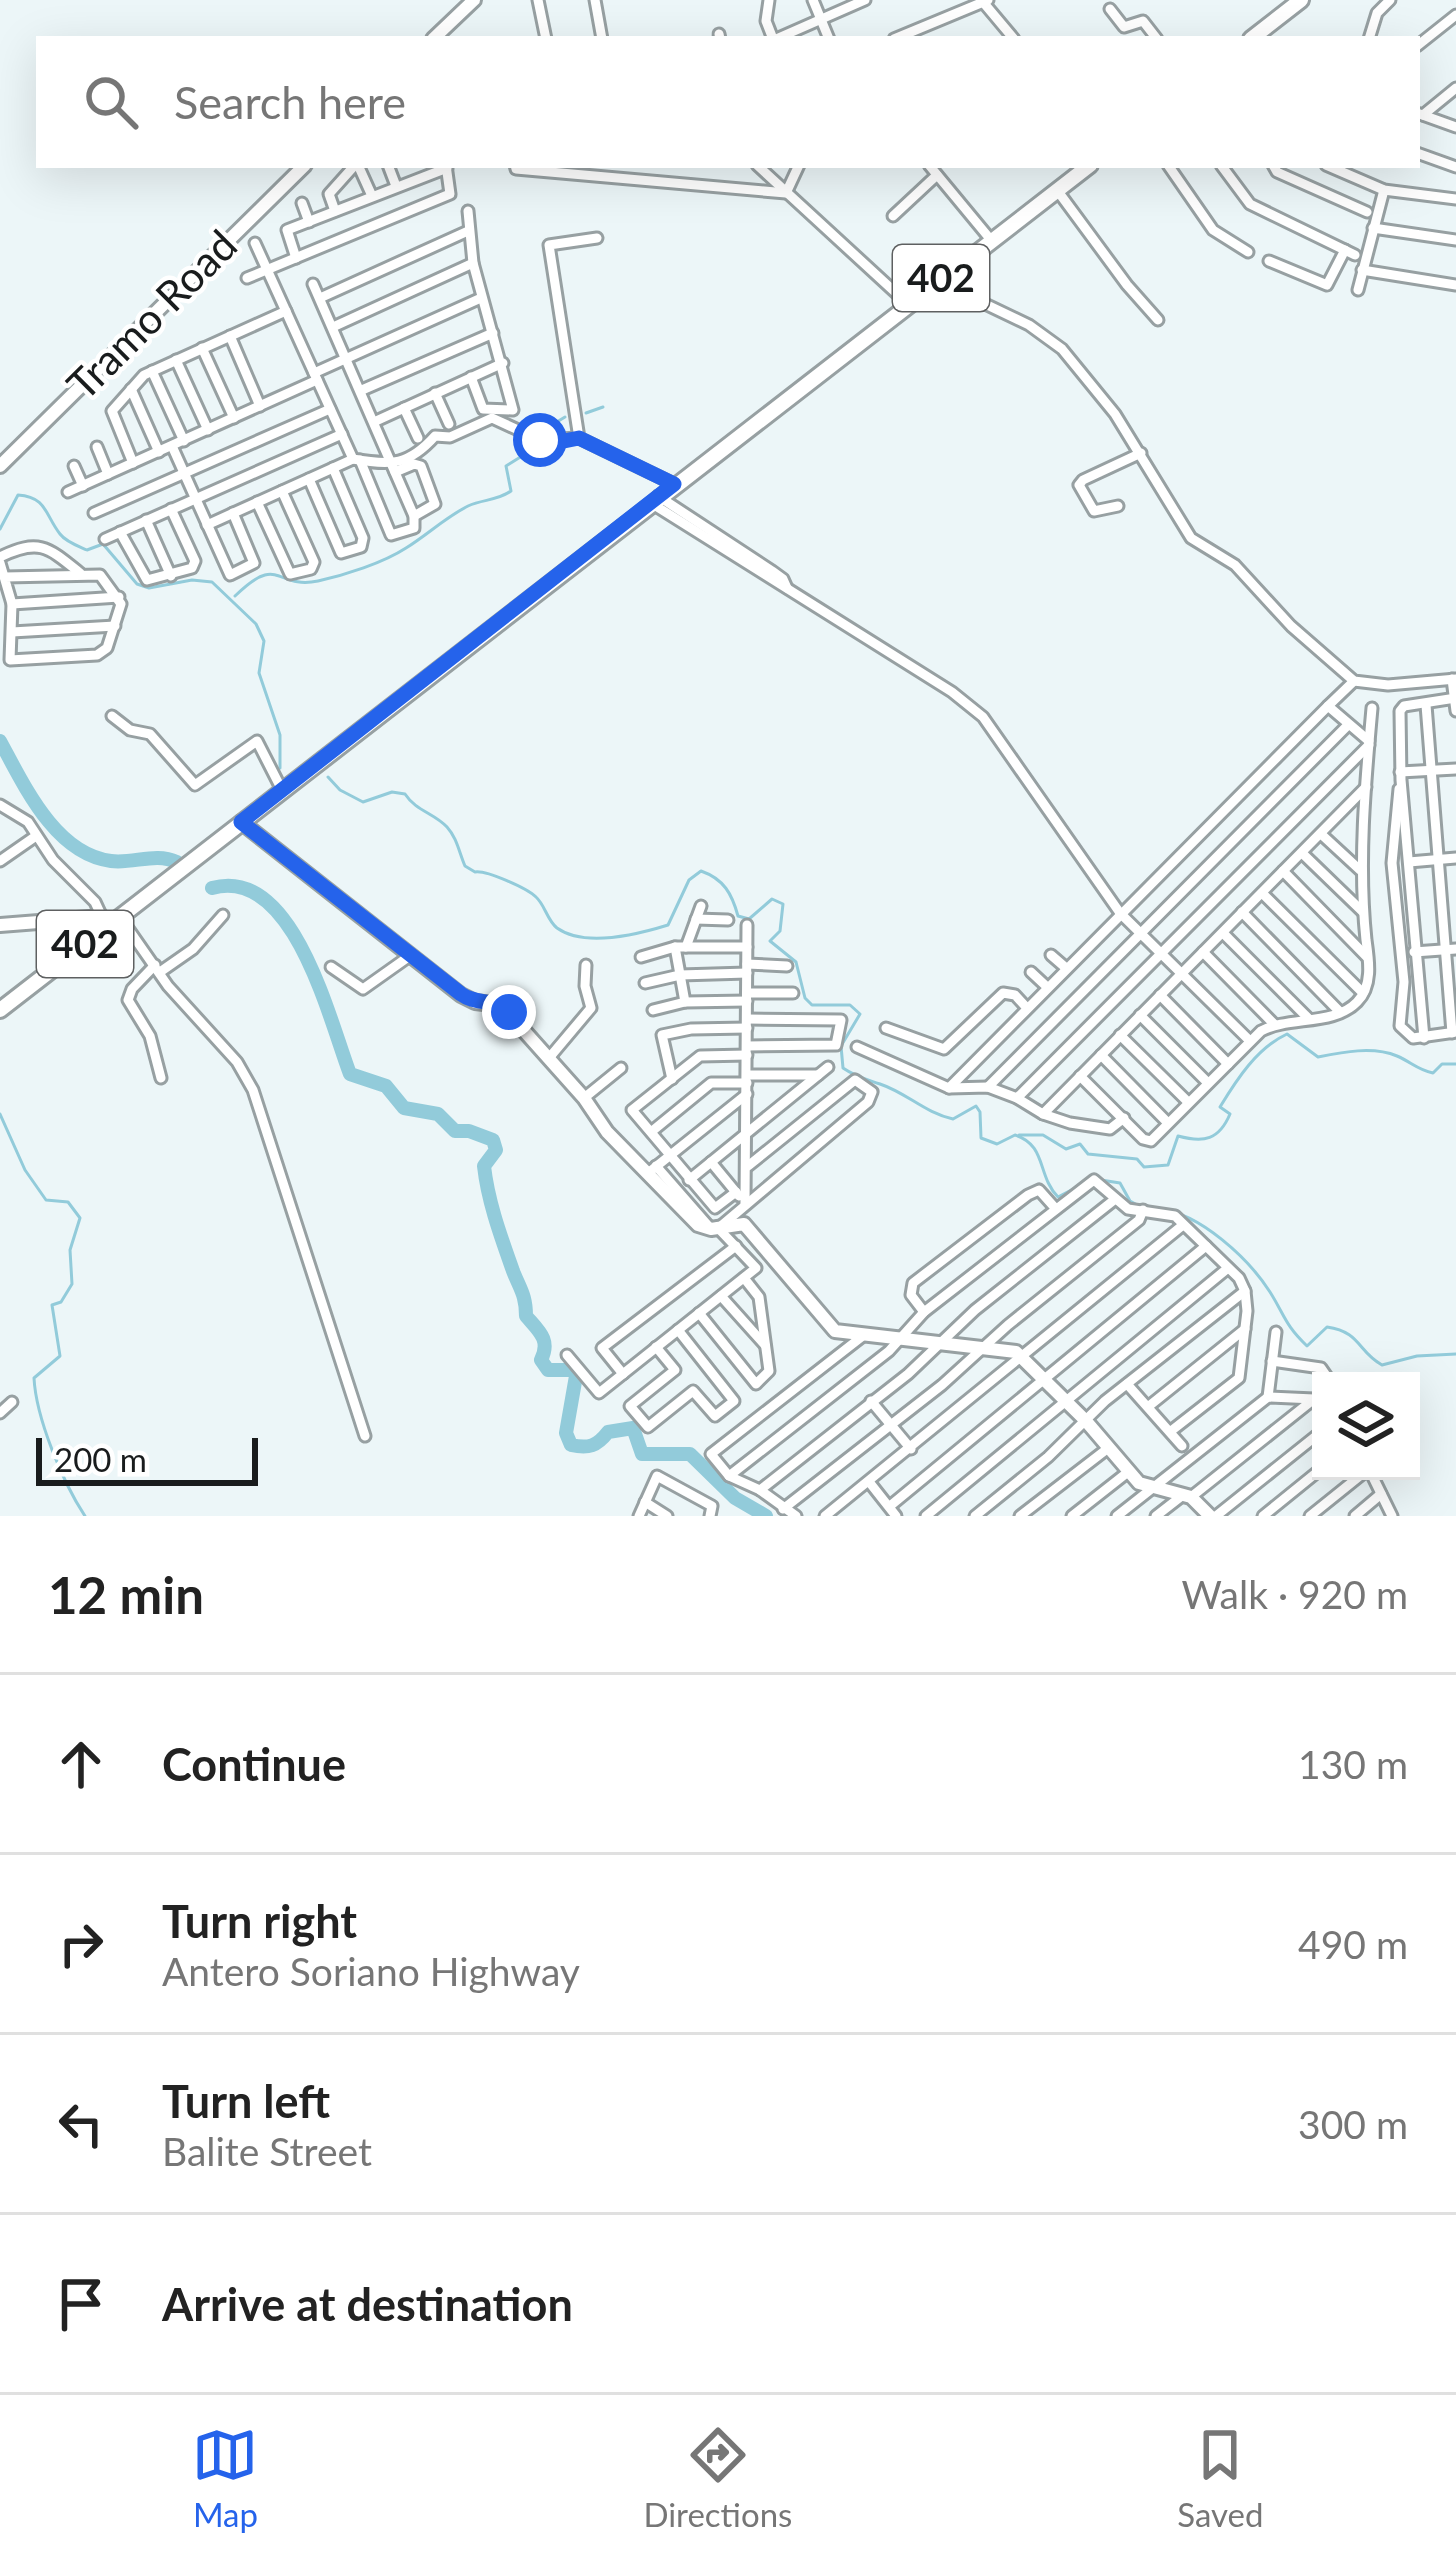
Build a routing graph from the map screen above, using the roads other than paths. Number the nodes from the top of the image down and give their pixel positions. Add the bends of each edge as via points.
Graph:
1 (474, 0) edge
2 (538, 0) edge
3 (595, 0) edge
4 (769, 0) edge
5 (813, 0) edge
6 (865, 0) edge
7 (1301, 0) edge
8 (1390, 0) edge
9 (986, 1) edge
10 (852, 3) edge
11 (1110, 9) dead end
12 (1456, 15) edge
13 (821, 21) junction
14 (437, 36) edge
15 (545, 36) edge
16 (601, 36) edge
17 (773, 36) edge
18 (782, 36) edge
19 (828, 36) edge
20 (901, 36) edge
21 (1012, 36) edge
22 (1155, 36) edge
23 (1254, 36) edge
24 (1370, 36) edge
25 (1420, 44) edge
26 (1456, 88) edge
27 (1420, 114) edge
28 (1456, 127) edge
29 (1420, 154) edge
30 (1456, 167) edge
31 (302, 168) edge
32 (353, 168) edge
33 (357, 168) edge
34 (389, 168) edge
35 (446, 168) edge
36 (515, 168) edge
37 (761, 168) edge
38 (798, 168) edge
39 (931, 168) edge
40 (1086, 168) edge
41 (1174, 168) edge
42 (1223, 168) edge
43 (1275, 168) edge
44 (1333, 168) edge
45 (419, 170) edge
46 (937, 175) junction
47 (396, 186) junction
48 (1057, 190) junction
49 (1384, 190) junction
50 (787, 194) junction
51 (371, 196) junction
52 (1456, 199) edge
53 (302, 203) dead end
54 (468, 211) dead end
55 (335, 212) junction
56 (1367, 212) dead end
57 (893, 216) dead end
58 (309, 222) junction
59 (1373, 227) junction
60 (468, 232) junction
61 (597, 238) dead end
62 (991, 240) junction
63 (1456, 240) edge
64 (255, 243) dead end
65 (1248, 252) dead end
66 (296, 258) junction
67 (1269, 261) dead end
68 (473, 263) junction
69 (267, 270) junction
70 (1362, 270) junction
71 (247, 278) dead end
72 (937, 281) junction
73 (314, 284) dead end
74 (1456, 285) edge
75 (1358, 290) dead end
76 (320, 298) junction
77 (482, 298) junction
78 (908, 304) junction
79 (286, 311) junction
80 (1158, 320) dead end
81 (333, 327) junction
82 (493, 333) junction
83 (230, 336) junction
84 (202, 348) junction
85 (347, 358) junction
86 (176, 360) junction
87 (502, 363) junction
88 (152, 371) junction
89 (316, 377) junction
90 (470, 377) junction
91 (131, 388) junction
92 (362, 390) junction
93 (435, 393) junction
94 (260, 406) junction
95 (404, 408) junction
96 (330, 409) junction
97 (234, 418) junction
98 (376, 421) junction
99 (449, 424) dead end
100 (208, 430) junction
101 (342, 434) junction
102 (579, 438) junction
103 (418, 439) dead end
104 (184, 441) junction
105 (97, 446) dead end
106 (172, 446) junction
107 (159, 452) junction
108 (1141, 453) junction
109 (357, 459) junction
110 (134, 463) junction
111 (0, 466) edge
112 (74, 466) dead end
113 (333, 468) junction
114 (394, 469) junction
115 (184, 473) junction
116 (108, 474) junction
117 (309, 479) junction
118 (674, 484) junction
119 (83, 486) junction
120 (282, 491) junction
121 (68, 492) dead end
122 (195, 498) junction
123 (655, 500) junction
124 (257, 502) junction
125 (1118, 506) dead end
126 (171, 509) junction
127 (94, 513) dead end
128 (233, 513) junction
129 (415, 516) junction
130 (146, 520) junction
131 (207, 524) junction
132 (120, 532) junction
133 (105, 539) dead end
134 (0, 560) edge
135 (80, 573) junction
136 (171, 576) junction
137 (5, 577) junction
138 (119, 597) junction
139 (12, 604) junction
140 (115, 626) junction
141 (11, 632) junction
142 (1454, 679) edge
143 (1354, 681) junction
144 (1455, 698) edge
145 (1426, 705) junction
146 (1328, 706) junction
147 (1372, 708) dead end
148 (1456, 711) edge
149 (112, 716) dead end
150 (1348, 725) junction
151 (1369, 743) junction
152 (1456, 769) edge
153 (1430, 770) junction
154 (1401, 776) junction
155 (1366, 787) junction
156 (282, 790) junction
157 (0, 805) edge
158 (241, 822) junction
159 (1321, 834) junction
160 (37, 836) junction
161 (1302, 853) junction
162 (1456, 858) edge
163 (1437, 860) junction
164 (0, 861) edge
165 (1410, 862) junction
166 (1392, 863) junction
167 (1360, 870) junction
168 (1283, 871) junction
169 (1262, 893) junction
170 (700, 905) dead end
171 (1242, 912) junction
172 (1363, 912) junction
173 (1120, 913) junction
174 (223, 915) dead end
175 (696, 919) junction
176 (111, 920) junction
177 (728, 920) dead end
178 (0, 925) edge
179 (747, 926) dead end
180 (1142, 933) junction
181 (1223, 933) junction
182 (681, 947) junction
183 (747, 947) junction
184 (1450, 950) edge
185 (1417, 951) junction
186 (1203, 952) junction
187 (1162, 953) junction
188 (1402, 954) junction
189 (411, 955) junction
190 (1051, 956) dead end
191 (641, 957) dead end
192 (1369, 959) junction
193 (586, 965) dead end
194 (787, 966) dead end
195 (331, 967) dead end
196 (1066, 968) junction
197 (157, 969) junction
198 (747, 969) junction
199 (1030, 972) dead end
200 (1182, 973) junction
201 (680, 975) junction
202 (645, 983) dead end
203 (1046, 986) junction
204 (793, 993) dead end
205 (1363, 993) junction
206 (1160, 995) junction
207 (747, 997) junction
208 (685, 1002) junction
209 (1027, 1008) junction
210 (0, 1010) edge
211 (653, 1010) dead end
212 (1340, 1012) junction
213 (1140, 1015) junction
214 (1309, 1019) junction
215 (747, 1024) junction
216 (1274, 1024) junction
217 (886, 1028) dead end
218 (1454, 1032) edge
219 (1120, 1035) junction
220 (1424, 1038) junction
221 (1250, 1041) junction
222 (857, 1047) dead end
223 (747, 1051) junction
224 (1101, 1055) junction
225 (549, 1058) junction
226 (1228, 1064) junction
227 (828, 1067) dead end
228 (621, 1068) dead end
229 (818, 1075) junction
230 (1080, 1076) junction
231 (160, 1078) dead end
232 (672, 1079) junction
233 (1208, 1083) junction
234 (747, 1084) junction
235 (949, 1088) junction
236 (988, 1088) junction
237 (584, 1098) junction
238 (1017, 1098) junction
239 (1188, 1102) junction
240 (1043, 1114) junction
241 (1124, 1118) junction
242 (1167, 1122) junction
243 (747, 1131) junction
244 (651, 1132) junction
245 (670, 1155) junction
246 (711, 1162) junction
247 (748, 1166) junction
248 (652, 1170) junction
249 (689, 1180) junction
250 (736, 1192) junction
251 (1114, 1199) junction
252 (746, 1204) junction
253 (1056, 1209) junction
254 (1143, 1210) junction
255 (1183, 1225) junction
256 (717, 1227) junction
257 (736, 1246) junction
258 (1206, 1246) junction
259 (1228, 1268) junction
260 (744, 1277) junction
261 (1246, 1291) junction
262 (721, 1296) junction
263 (924, 1312) junction
264 (699, 1313) junction
265 (1244, 1329) junction
266 (678, 1330) junction
267 (1276, 1332) dead end
268 (864, 1335) junction
269 (901, 1336) junction
270 (942, 1341) junction
271 (765, 1345) junction
272 (656, 1347) junction
273 (984, 1348) junction
274 (567, 1354) dead end
275 (1024, 1356) junction
276 (1272, 1361) junction
277 (1324, 1372) edge
278 (623, 1374) junction
279 (1046, 1380) junction
280 (1127, 1384) junction
281 (1312, 1396) edge
282 (1268, 1397) junction
283 (1065, 1400) junction
284 (1312, 1400) edge
285 (871, 1401) junction
286 (12, 1402) dead end
287 (1149, 1406) junction
288 (0, 1413) edge
289 (1086, 1421) junction
290 (892, 1425) junction
291 (1172, 1431) junction
292 (365, 1436) dead end
293 (1312, 1438) edge
294 (1182, 1446) dead end
295 (911, 1449) junction
296 (1106, 1449) junction
297 (1048, 1456) junction
298 (1128, 1472) junction
299 (729, 1476) junction
300 (1312, 1476) edge
301 (1067, 1479) junction
302 (1356, 1480) edge
303 (1373, 1480) edge
304 (869, 1483) junction
305 (1151, 1488) junction
306 (760, 1490) junction
307 (1381, 1494) junction
308 (1187, 1496) junction
309 (645, 1502) junction
310 (782, 1509) junction
311 (893, 1511) edge
312 (1207, 1514) edge
313 (639, 1516) edge
314 (667, 1516) edge
315 (710, 1516) edge
316 (796, 1516) edge
317 (825, 1516) edge
318 (926, 1516) edge
319 (974, 1516) edge
320 (1021, 1516) edge
321 (1072, 1516) edge
322 (1117, 1516) edge
323 (1156, 1516) edge
324 (1263, 1516) edge
325 (1310, 1516) edge
326 (1355, 1516) edge
327 (1392, 1516) edge

1 - 14 street
2 - 15 street
3 - 16 street
4 - 17 street
5 - 13 street
6 - 10 street
7 - 23 main road
8 - 24 street
9 - 20 street
9 - 21 street
10 - 13 street
11 - 22 street via 1124,27 1145,22
12 - 25 street
13 - 18 street
13 - 19 street
26 - 27 street
27 - 28 street
29 - 30 street
31 - 111 street, Tramo Road
32 - 55 street via 329,194
33 - 51 street
34 - 47 street
35 - 66 street via 450,194
36 - 50 street
37 - 50 street
38 - 50 street
39 - 46 street
40 - 48 main road, 402
41 - 65 street via 1214,230
42 - 67 street via 1250,204 1350,252 1327,285
43 - 56 street
44 - 49 street
45 - 47 street
46 - 57 street
46 - 62 street
47 - 51 street
48 - 62 main road, 402
48 - 80 street
49 - 52 street
49 - 59 street
50 - 78 street
51 - 55 street
53 - 58 street
54 - 60 street
55 - 58 street
58 - 66 street via 285,232
59 - 63 street
59 - 70 street
60 - 68 street
60 - 76 street
61 - 102 street via 549,245
62 - 72 main road, 402
64 - 69 street
66 - 69 street
68 - 77 street
68 - 81 street
69 - 71 street
69 - 79 street
70 - 74 street
70 - 75 street
72 - 78 main road, 402
72 - 108 street via 1062,349
73 - 76 street
76 - 81 street
77 - 82 street
77 - 85 street
78 - 118 main road, 402
79 - 83 street
79 - 89 street
81 - 85 street
82 - 87 street
82 - 92 street
83 - 84 street
83 - 94 street
84 - 86 street
84 - 97 street
85 - 89 street
85 - 92 street
86 - 88 street
86 - 100 street
87 - 90 street
87 - 90 street via 514,410 483,409
88 - 91 street
88 - 104 street
89 - 94 street
89 - 96 street
90 - 93 street
91 - 107 street
91 - 110 street via 112,411
92 - 98 street
93 - 95 street
93 - 99 street
94 - 97 street
95 - 98 street
95 - 103 street
96 - 101 street
96 - 115 street
97 - 100 street
98 - 114 street
100 - 104 street
101 - 109 street
101 - 122 street
102 - 114 street via 540,440 494,418 435,436
102 - 118 street
104 - 106 street
105 - 116 street
106 - 107 street
106 - 115 street
107 - 110 street
108 - 125 street via 1079,485 1094,511
108 - 143 street via 1192,538 1235,565
109 - 113 street
109 - 114 street
109 - 129 street via 391,535 413,528
110 - 116 street
112 - 119 street
113 - 117 street
113 - 117 street via 363,543 347,554
114 - 129 street
114 - 129 street via 421,466 435,504
115 - 122 street
115 - 127 street
116 - 119 street
117 - 120 street
118 - 123 main road, 402
119 - 121 street
120 - 124 street
120 - 124 street via 311,569 290,574
122 - 126 street
122 - 131 street
123 - 156 main road, 402
123 - 173 street via 983,717
124 - 128 street
126 - 130 street
126 - 136 street via 195,561
128 - 131 street
128 - 131 street via 254,563 233,574
130 - 132 street
130 - 136 street
132 - 133 street
132 - 136 street via 142,577
134 - 135 street via 22,547 45,547
134 - 137 street
135 - 137 street
135 - 138 street via 100,575
137 - 139 street
138 - 139 street
138 - 140 street
139 - 141 street
140 - 141 street
140 - 141 street via 97,655 13,661
142 - 143 street
142 - 144 street
143 - 146 street
144 - 145 street
144 - 148 street
145 - 153 street
145 - 154 street via 1400,711
146 - 150 street
146 - 173 street
147 - 151 street
149 - 156 street via 150,734 195,785 257,741
150 - 151 street
150 - 180 street
151 - 155 street
151 - 187 street
152 - 153 street
153 - 154 street
153 - 163 street
154 - 165 street
154 - 166 street
155 - 159 street
155 - 167 street
156 - 158 main road, 402
157 - 160 street
158 - 176 main road, 402
158 - 189 street
159 - 161 street
159 - 167 street
160 - 164 street
160 - 176 street
161 - 168 street
161 - 172 street
162 - 163 street
163 - 165 street
163 - 184 street
165 - 166 street
165 - 185 street
166 - 188 street
167 - 172 street
168 - 169 street
168 - 192 street
169 - 171 street
169 - 205 street
170 - 175 street
171 - 181 street
171 - 212 street
172 - 192 street
173 - 180 street
173 - 196 street
174 - 197 street via 193,949
175 - 177 street
175 - 182 street
176 - 178 street
176 - 197 street
176 - 210 main road, 402
179 - 183 street
180 - 187 street
180 - 236 street
181 - 186 street
181 - 214 street
182 - 183 street
182 - 191 street
182 - 201 street
183 - 198 street
184 - 185 street
184 - 218 street
185 - 188 street
185 - 220 street
186 - 200 street
186 - 216 street
187 - 200 street
187 - 238 street
188 - 220 street via 1400,1026
189 - 195 street via 363,989
189 - 225 street via 469,1000 501,1004
190 - 196 street
192 - 205 street
193 - 225 street via 592,1008
194 - 198 street
196 - 203 street
197 - 231 street via 128,1000 150,1036
197 - 292 street via 253,1090
198 - 201 street
198 - 207 street
199 - 203 street
200 - 206 street
200 - 221 street
201 - 202 street
201 - 208 street
203 - 209 street
204 - 207 street
205 - 212 street
206 - 213 street
206 - 226 street
207 - 208 street
207 - 215 street
208 - 211 street
209 - 217 street via 1004,993 944,1049
209 - 235 street
212 - 214 street
213 - 219 street
213 - 233 street
214 - 216 street
215 - 223 street
215 - 223 street via 841,1020 836,1045
215 - 232 street via 662,1035
216 - 221 street
218 - 220 street
219 - 224 street
219 - 239 street
221 - 226 street
222 - 235 street
223 - 232 street via 700,1057
223 - 234 street
224 - 230 street
224 - 242 street
225 - 237 street
226 - 233 street
227 - 229 street
228 - 237 street
229 - 234 street
229 - 243 street
230 - 240 street
230 - 241 street
232 - 244 street via 632,1110
233 - 239 street
234 - 243 street
234 - 244 street via 711,1083
234 - 245 street
235 - 236 street
236 - 238 street
237 - 248 street
238 - 240 street
239 - 242 street
240 - 241 street via 1110,1130
241 - 242 street via 1148,1141
243 - 246 street
243 - 247 street
244 - 245 street
245 - 248 street
245 - 249 street
246 - 249 street
246 - 250 street
247 - 252 street
247 - 252 street via 855,1080 872,1092
248 - 256 street via 698,1225
249 - 250 street via 715,1208
250 - 252 street
251 - 253 street via 1094,1180
251 - 254 street
251 - 270 street
252 - 256 street
253 - 263 street
253 - 263 street via 1033,1192 913,1283 911,1295
254 - 255 street
254 - 273 street
255 - 258 street
255 - 275 street
256 - 257 street
256 - 268 street via 744,1224 835,1331
257 - 260 street via 756,1268
257 - 278 street via 602,1348
258 - 259 street
258 - 279 street
259 - 261 street
259 - 283 street
260 - 262 street
260 - 271 street via 759,1298
261 - 265 street
261 - 280 street
262 - 264 street
262 - 271 street
263 - 269 street
264 - 266 street
264 - 271 street via 756,1384 769,1371
265 - 287 street
265 - 291 street via 1239,1378
266 - 272 street
266 - 272 street via 734,1401 715,1416 693,1391 648,1427 630,1406 675,1370
267 - 276 street
268 - 269 street
268 - 299 street via 711,1454
269 - 270 street
269 - 299 street
270 - 273 street
270 - 285 street
272 - 278 street
273 - 275 street
273 - 290 street
274 - 278 street via 599,1393
275 - 279 street
275 - 295 street
276 - 277 street
276 - 282 street
279 - 283 street
279 - 311 street
280 - 287 street
280 - 289 street
281 - 282 street
282 - 305 street
283 - 289 street
283 - 318 street
284 - 308 street
285 - 290 street
285 - 306 street
286 - 288 street
287 - 291 street
289 - 296 street
289 - 297 street
290 - 295 street
290 - 310 street
291 - 294 street
293 - 312 street
295 - 304 street
296 - 298 street
296 - 301 street
297 - 301 street
297 - 319 street
298 - 305 street
298 - 321 street
299 - 306 street
300 - 324 street
301 - 320 street
302 - 325 street
303 - 307 street
304 - 311 street
304 - 317 street
305 - 308 street
305 - 322 street
306 - 310 street
307 - 326 street
307 - 327 street
308 - 312 street
308 - 323 street
309 - 313 street
309 - 314 street
309 - 315 street via 657,1476 712,1506
310 - 316 street

